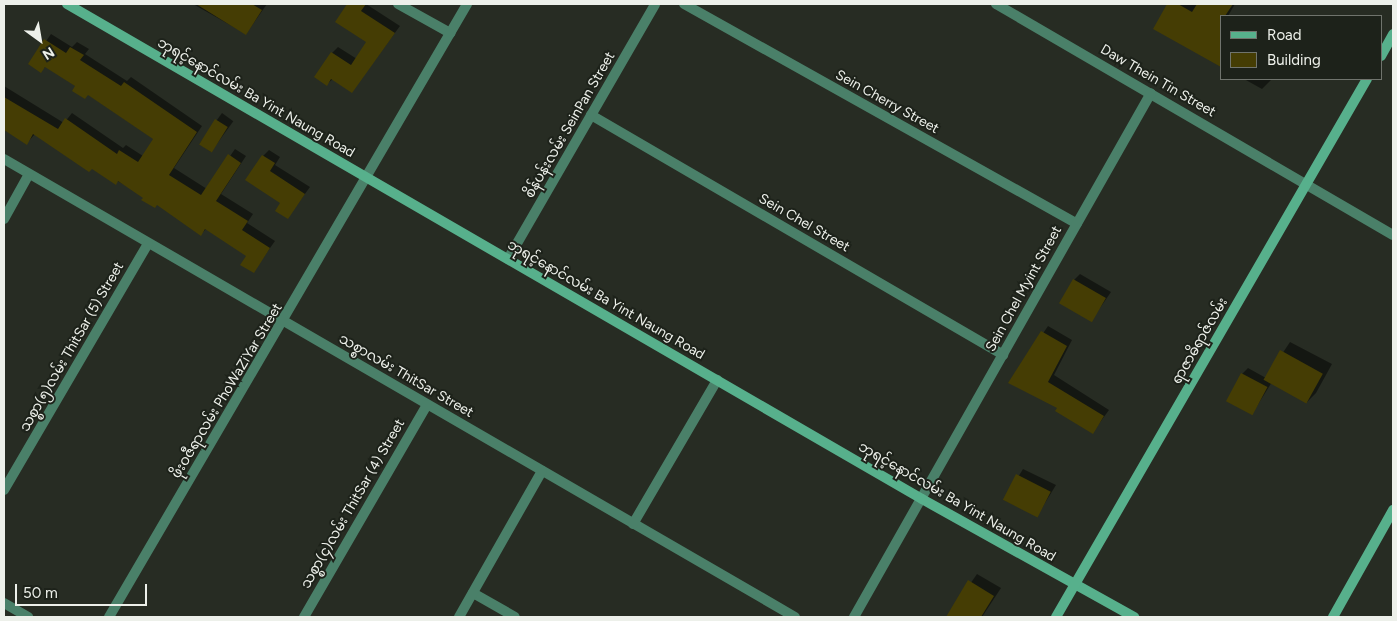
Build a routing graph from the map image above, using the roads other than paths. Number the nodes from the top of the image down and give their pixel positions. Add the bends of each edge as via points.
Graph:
1 (67, 4) edge
2 (398, 4) edge
3 (467, 4) edge
4 (655, 4) edge
5 (684, 4) edge
6 (996, 4) edge
7 (450, 33) junction
8 (1393, 34) edge
9 (1382, 54) edge
10 (1366, 80) edge
11 (1151, 93) junction
12 (592, 115) junction
13 (4, 160) edge
14 (29, 174) junction
15 (366, 178) junction
16 (1307, 183) junction
17 (4, 219) edge
18 (1077, 224) junction
19 (1393, 235) edge
20 (148, 244) junction
21 (508, 259) junction
22 (284, 321) junction
23 (1003, 355) junction
24 (718, 380) junction
25 (426, 405) junction
26 (542, 472) junction
27 (4, 490) edge
28 (922, 499) junction
29 (1393, 510) edge
30 (633, 524) junction
31 (1074, 586) junction
32 (473, 593) junction
33 (4, 603) edge
34 (28, 617) edge
35 (109, 617) edge
36 (304, 617) edge
37 (459, 617) edge
38 (516, 617) edge
39 (795, 617) edge
40 (854, 617) edge
41 (1056, 617) edge
42 (1134, 617) edge
43 (1333, 617) edge

1 - 15 main road, ဘုရင့်နောင်လမ်း Ba Yint Naung Road
2 - 7 street
3 - 7 street, ဖိုးဝဇီရာလမ်း PhoWaZiYar Street
4 - 12 street, စိန်ပန်းလမ်း SeinPan Street
5 - 18 street, Sein Cherry Street
6 - 11 street, Daw Thein Tin Street
7 - 15 street, ဖိုးဝဇီရာလမ်း PhoWaZiYar Street
8 - 9 main road
10 - 16 main road, ရာဇာဓိရာဇ်လမ်း
11 - 16 street, Daw Thein Tin Street
11 - 18 street, Sein Chel Myint Street
12 - 21 street, စိန်ပန်းလမ်း SeinPan Street
12 - 23 street, Sein Chel Street
13 - 14 street, သစ္စာလမ်း ThitSar Street
14 - 17 street
14 - 20 street, သစ္စာလမ်း ThitSar Street
15 - 21 main road, ဘုရင့်နောင်လမ်း Ba Yint Naung Road
15 - 22 street, ဖိုးဝဇီရာလမ်း PhoWaZiYar Street
16 - 19 street, Daw Thein Tin Street
16 - 31 main road, ရာဇာဓိရာဇ်လမ်း
18 - 23 street, Sein Chel Myint Street
20 - 22 street, သစ္စာလမ်း ThitSar Street
20 - 27 street, သစ္စာ(၅)လမ်း ThitSar (5) Street
21 - 24 main road, ဘုရင့်နောင်လမ်း Ba Yint Naung Road
22 - 25 street, သစ္စာလမ်း ThitSar Street
22 - 35 street, ဖိုးဝဇီရာလမ်း PhoWaZiYar Street
23 - 28 street, Sein Chel Myint Street
24 - 28 main road, ဘုရင့်နောင်လမ်း Ba Yint Naung Road
24 - 30 street
25 - 26 street, သစ္စာလမ်း ThitSar Street
25 - 36 street, သစ္စာ(၄)လမ်း ThitSar (4) Street
26 - 30 street, သစ္စာလမ်း ThitSar Street
26 - 32 street
28 - 31 main road, ဘုရင့်နောင်လမ်း Ba Yint Naung Road
28 - 40 street, Sein Chel Myint Street
29 - 43 main road
30 - 39 street, သစ္စာလမ်း ThitSar Street
31 - 41 main road, ရာဇာဓိရာဇ်လမ်း
31 - 42 main road, ဘုရင့်နောင်လမ်း Ba Yint Naung Road
32 - 37 street
32 - 38 street
33 - 34 street

